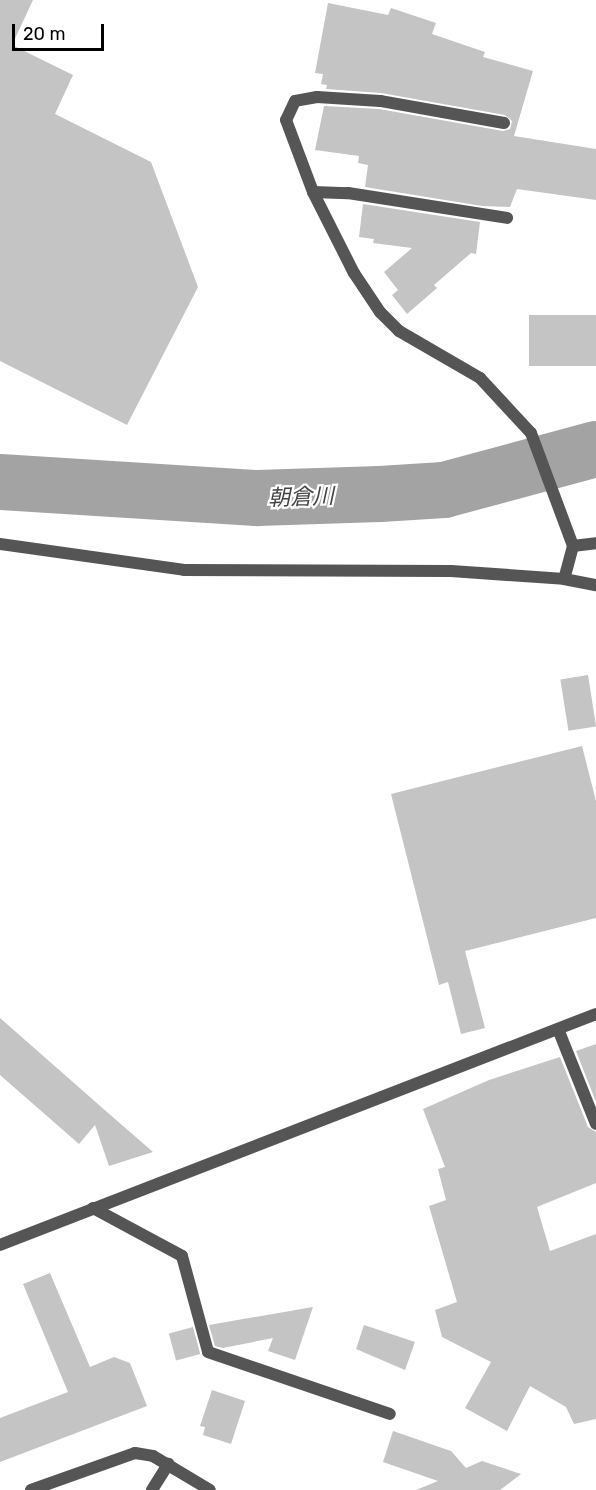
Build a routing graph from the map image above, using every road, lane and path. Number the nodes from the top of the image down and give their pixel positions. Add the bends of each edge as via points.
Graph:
1 (504, 123) dead end
2 (313, 192) junction
3 (507, 218) dead end
4 (596, 543) edge
5 (0, 544) edge
6 (573, 546) junction
7 (564, 579) junction
8 (596, 585) edge
9 (596, 1014) edge
10 (558, 1029) junction
11 (596, 1124) edge
12 (93, 1208) junction
13 (0, 1245) edge
14 (390, 1414) dead end
15 (168, 1464) junction
16 (32, 1490) edge
17 (152, 1490) edge
18 (210, 1490) edge

1 - 2 street via 380,101 317,97 295,100 286,120
2 - 3 street via 348,193
2 - 6 street via 354,273 380,312 399,331 480,378 531,433
4 - 6 street
5 - 7 street via 184,570 452,571
6 - 7 street
7 - 8 street
9 - 10 street
10 - 11 street
10 - 12 street
12 - 13 street
12 - 14 street via 182,1256 208,1352
15 - 16 street via 135,1453
15 - 17 street
15 - 18 street

